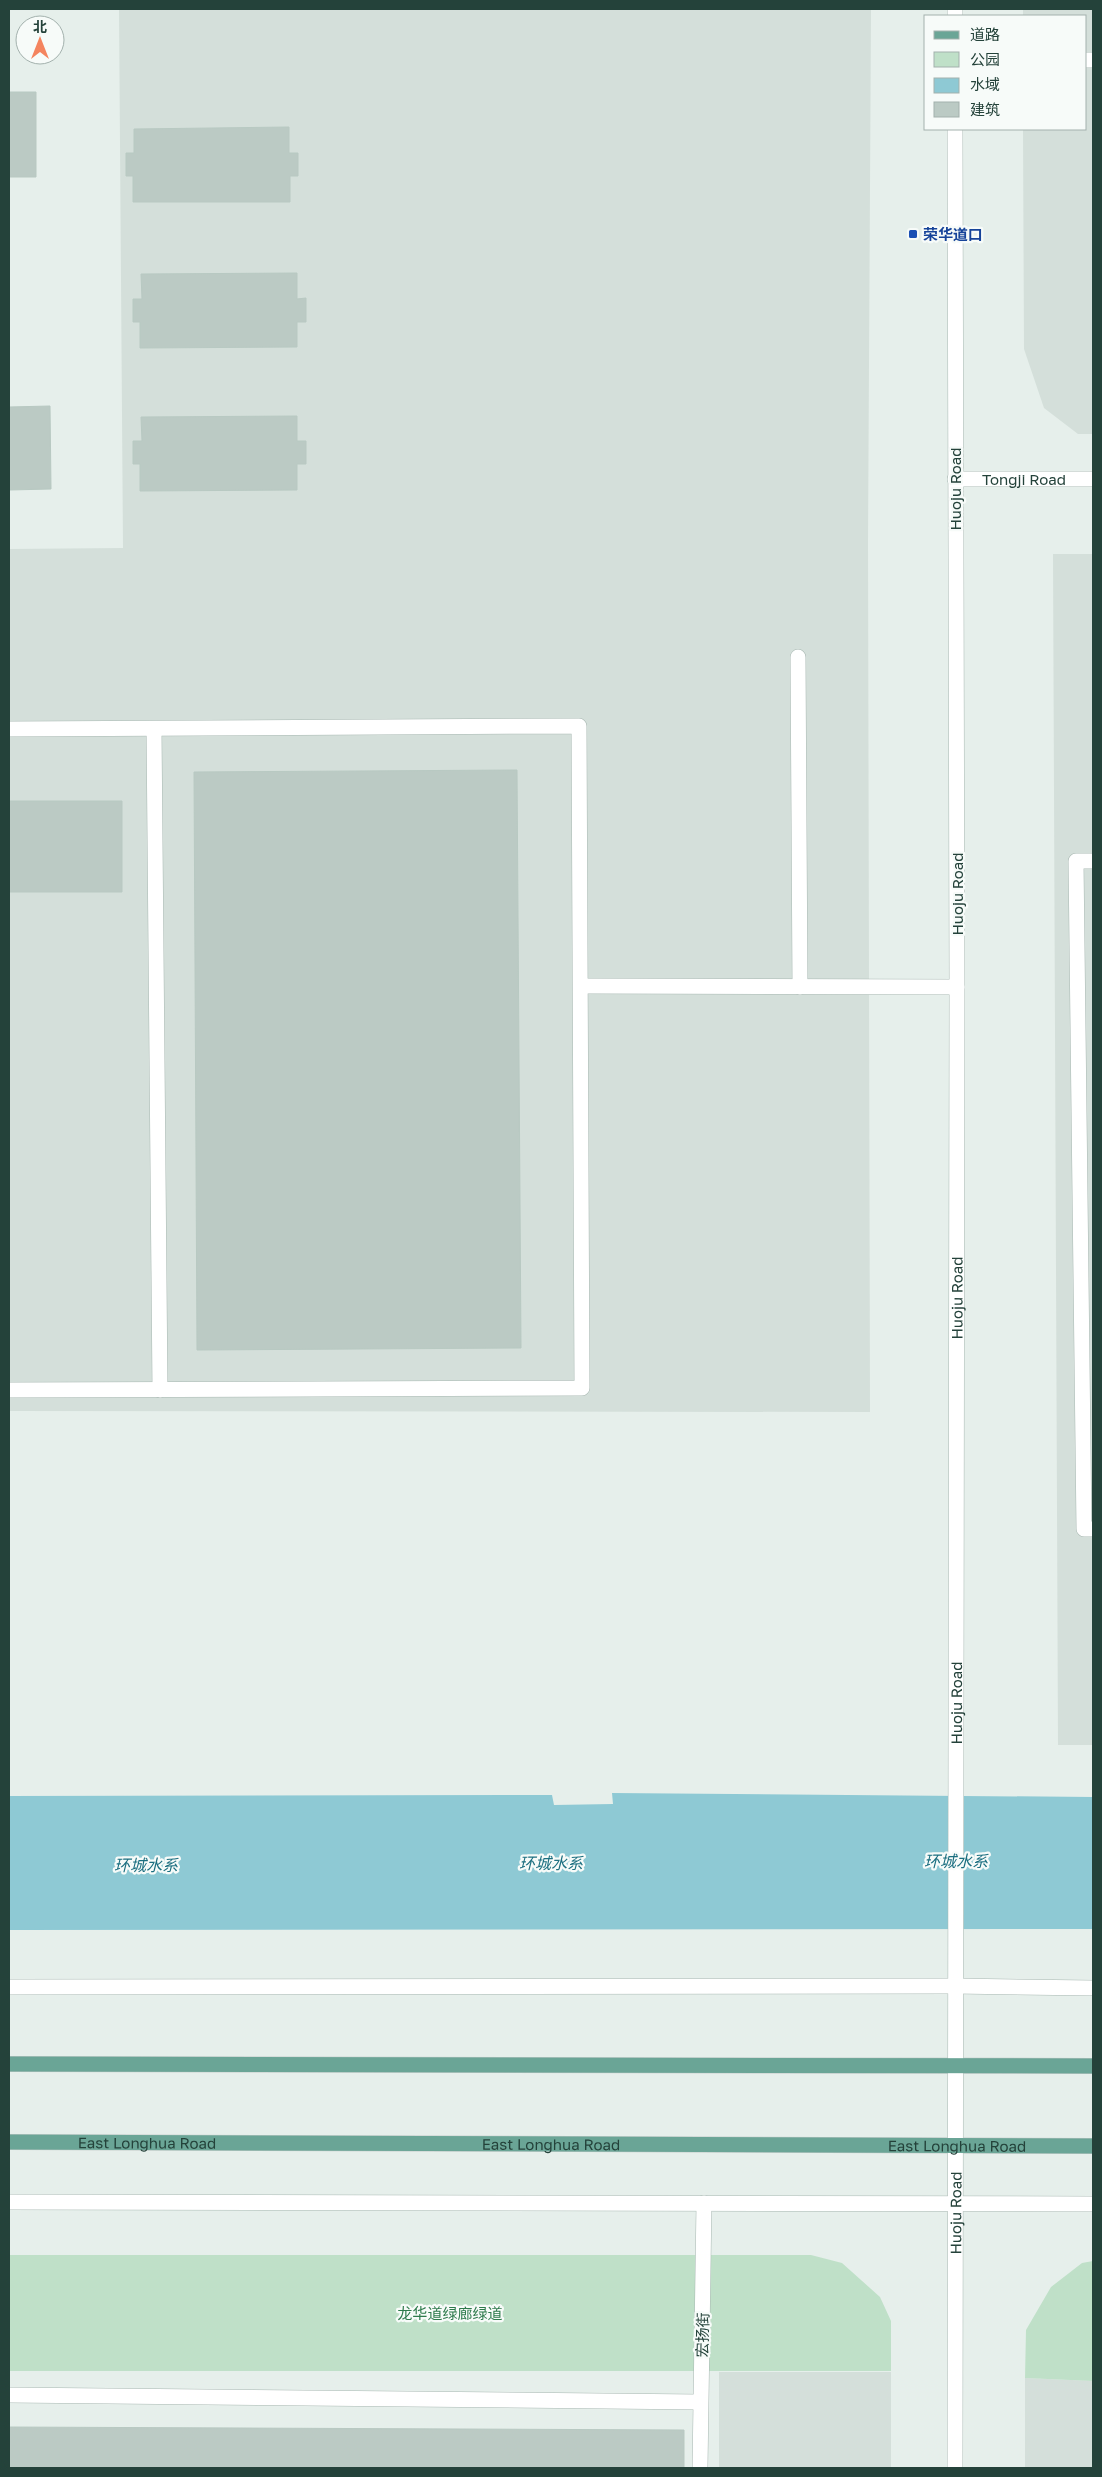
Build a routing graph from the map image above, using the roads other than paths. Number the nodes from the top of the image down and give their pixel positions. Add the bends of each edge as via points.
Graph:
1 (955, 130) edge
2 (1093, 479) edge
3 (955, 480) junction
4 (798, 657) dead end
5 (154, 729) junction
6 (9, 730) edge
7 (1093, 861) edge
8 (581, 986) junction
9 (800, 987) junction
10 (957, 988) junction
11 (1086, 1185) edge
12 (9, 1390) edge
13 (160, 1390) junction
14 (1093, 1529) edge
15 (954, 1986) junction
16 (9, 1987) edge
17 (1093, 1988) edge
18 (9, 2064) edge
19 (954, 2066) junction
20 (1093, 2066) edge
21 (9, 2142) edge
22 (954, 2146) junction
23 (1093, 2146) edge
24 (9, 2202) edge
25 (704, 2203) junction
26 (954, 2203) junction
27 (1093, 2204) edge
28 (9, 2395) edge
29 (700, 2402) junction
30 (700, 2468) edge
31 (954, 2468) edge

1 - 3 street, Huoju Road
2 - 3 street, Tongji Road
3 - 10 street, Huoju Road
4 - 9 street
5 - 6 street
5 - 8 street via 579,726
5 - 13 street
7 - 11 street via 1076,861
8 - 9 street
8 - 13 street via 582,1388
9 - 10 street
10 - 15 street, Huoju Road
11 - 14 street via 1084,1529
12 - 13 street
15 - 16 street
15 - 17 street
15 - 19 street, Huoju Road
18 - 19 main road
19 - 20 main road
19 - 22 street, Huoju Road
21 - 22 main road, East Longhua Road
22 - 23 main road, East Longhua Road
22 - 26 street, Huoju Road
24 - 25 street
25 - 26 street
25 - 29 street, 宏扬街
26 - 27 street
26 - 31 street, Huoju Road
28 - 29 street
29 - 30 street, 宏扬街

